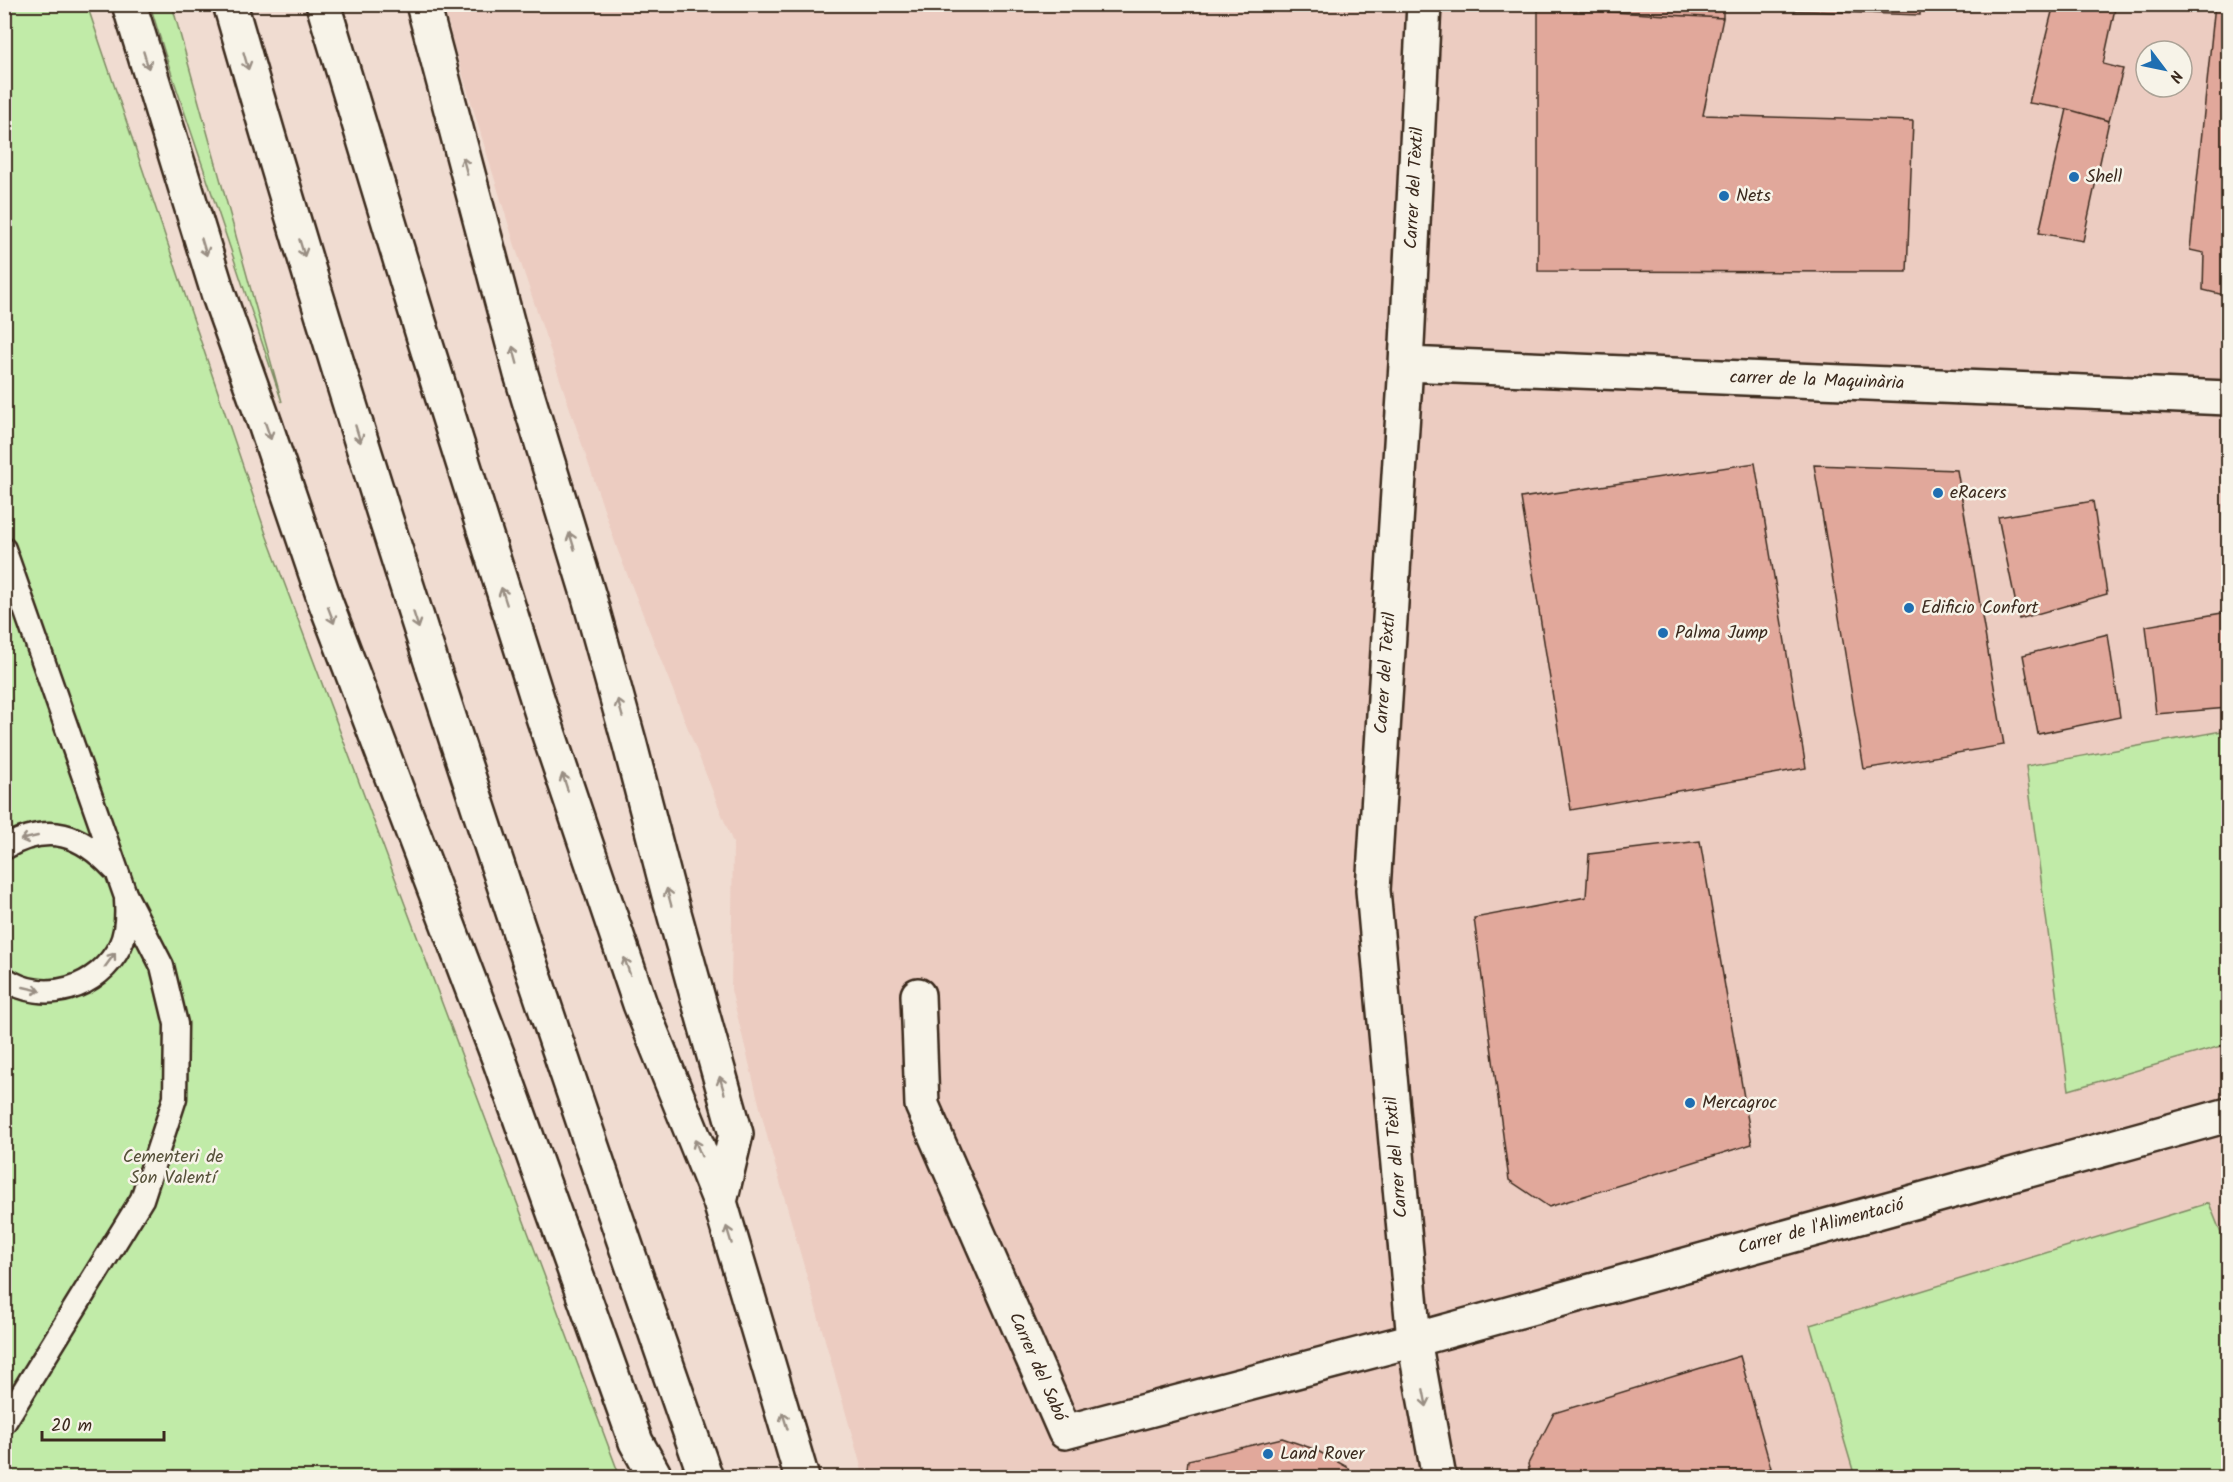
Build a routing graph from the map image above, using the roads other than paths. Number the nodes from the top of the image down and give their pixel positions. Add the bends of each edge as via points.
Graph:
1 (129, 4) edge
2 (230, 4) edge
3 (323, 4) edge
4 (423, 4) edge
5 (1425, 4) edge
6 (1406, 364) junction
7 (2229, 398) edge
8 (4, 549) edge
9 (4, 848) edge
10 (125, 894) junction
11 (4, 978) edge
12 (918, 995) dead end
13 (2229, 1115) edge
14 (720, 1202) junction
15 (1414, 1340) junction
16 (4, 1423) edge
17 (656, 1478) edge
18 (706, 1478) edge
19 (802, 1478) edge
20 (1439, 1478) edge

1 -> 17 main road via 218,293 325,601 499,1059 636,1442
2 -> 18 main road via 423,641
14 -> 3 main road via 639,1005 575,813 475,503
14 -> 4 main road via 736,1134 589,597 520,374
5 - 6 main road, Carrer del Tèxtil
6 - 7 main road, carrer de la Maquinària
6 - 15 main road, Carrer del Tèxtil via 1373,890
8 - 10 lane
10 -> 9 lane via 115,870 97,851 73,838 47,834 21,839
11 -> 10 lane via 37,992 63,991 87,982 107,966 121,945 127,920
10 - 16 lane via 162,966 176,1024 175,1098 142,1199
12 - 15 main road, Carrer del Sabó via 922,1105 1065,1432
13 - 15 main road, Carrer de l'Alimentació
19 -> 14 main road
15 -> 20 main road, Carrer del Tèxtil

